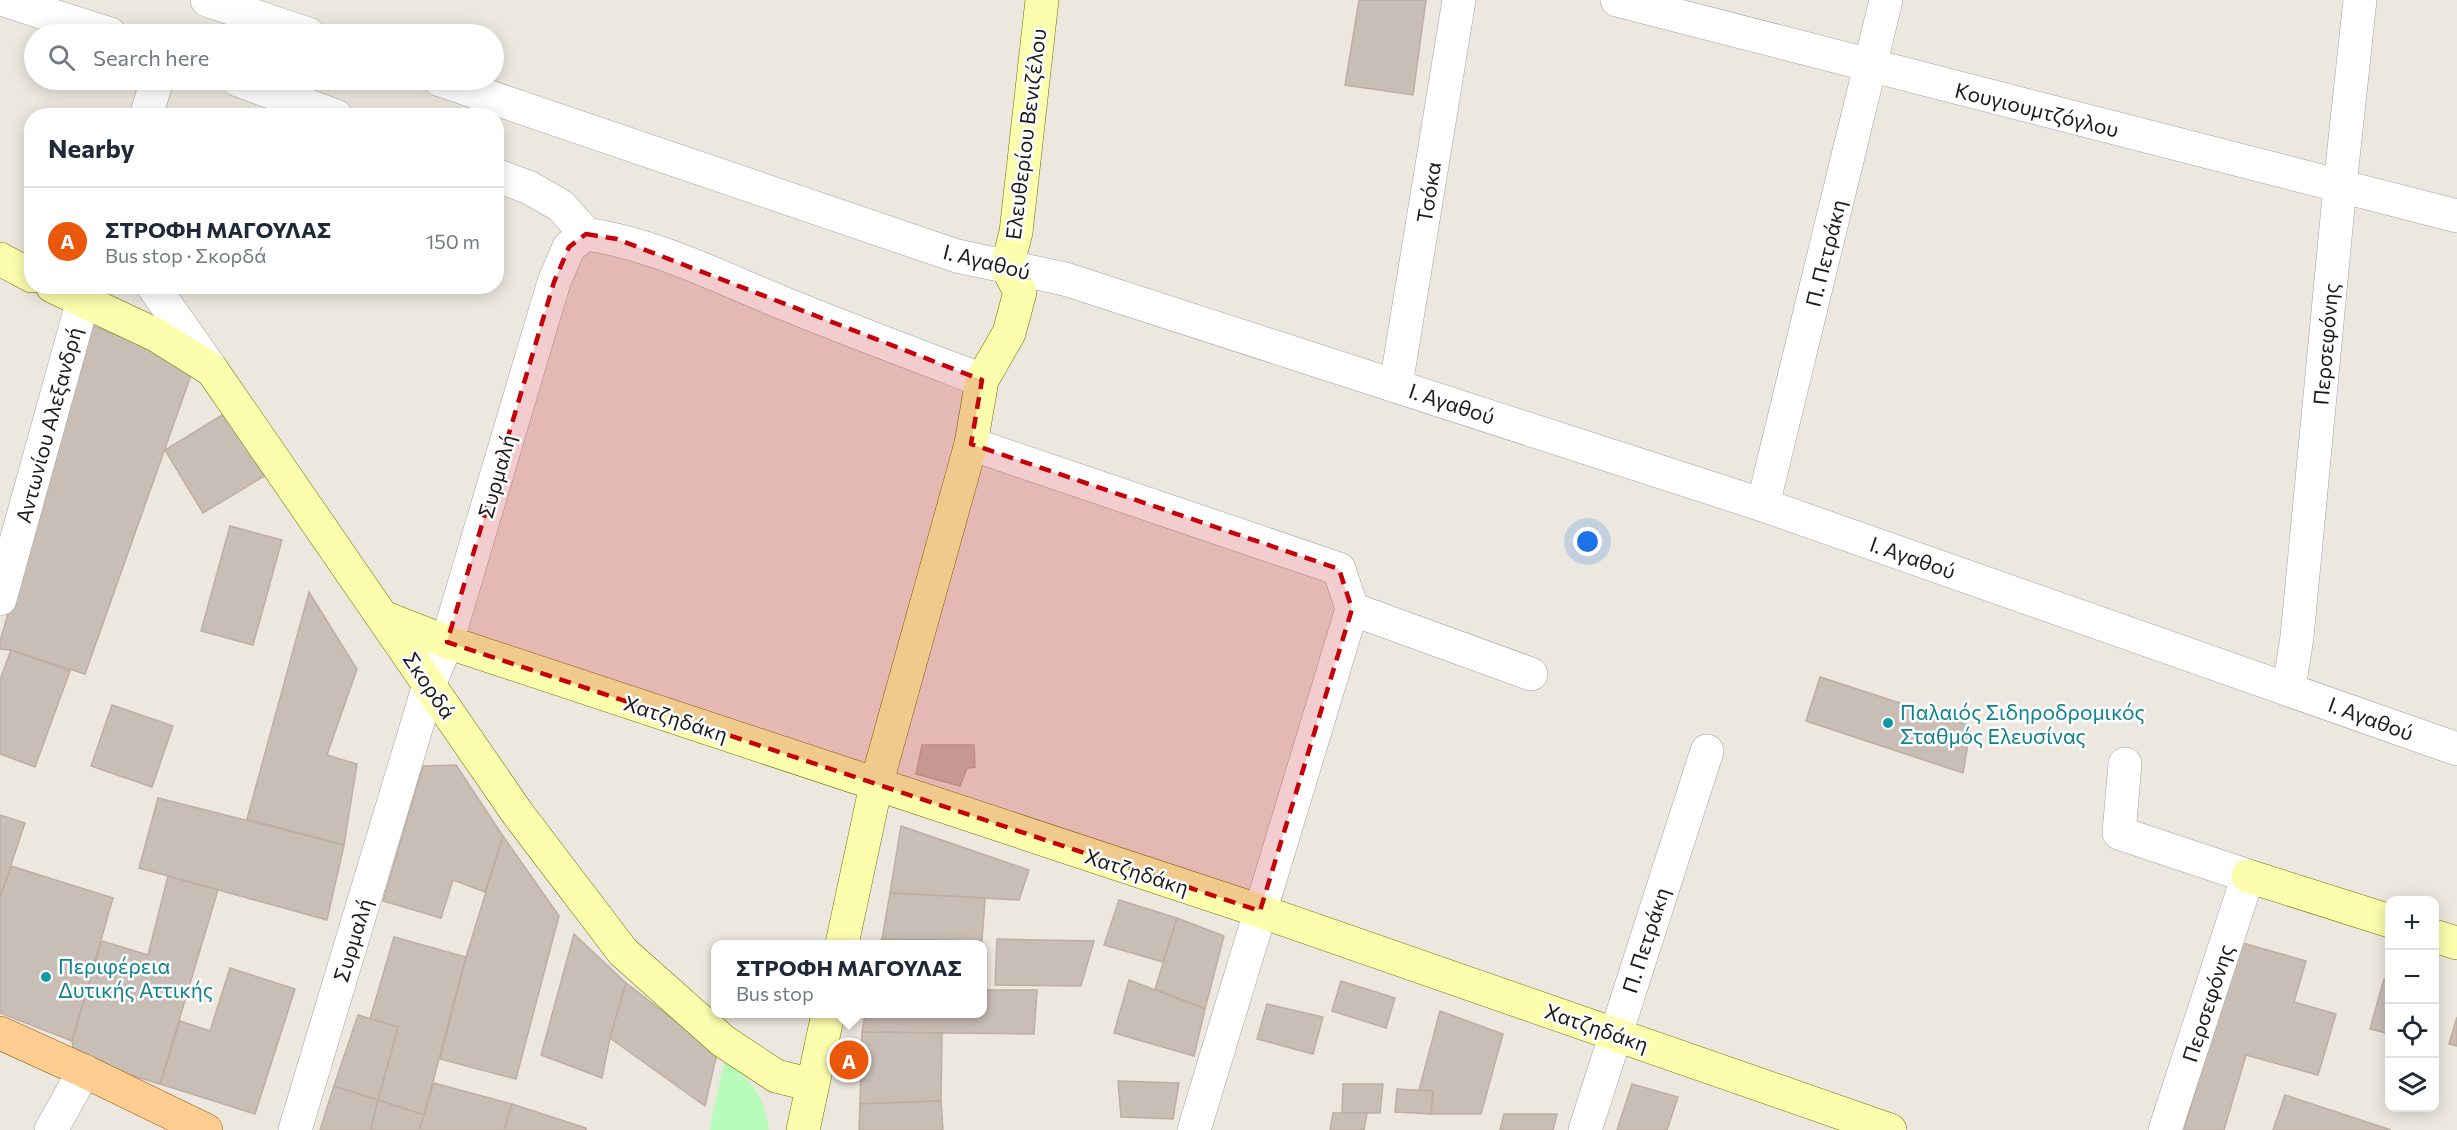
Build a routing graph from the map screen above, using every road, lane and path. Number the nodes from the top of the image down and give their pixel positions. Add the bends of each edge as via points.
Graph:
1 (4, 0) edge
2 (207, 0) edge
3 (1042, 0) edge
4 (1459, 0) edge
5 (1617, 0) edge
6 (1886, 0) edge
7 (2360, 0) edge
8 (79, 24) edge
9 (278, 24) edge
10 (1870, 66) junction
11 (154, 90) edge
12 (265, 90) edge
13 (469, 90) edge
14 (148, 108) edge
15 (314, 108) edge
16 (504, 178) edge
17 (2340, 186) junction
18 (2457, 216) edge
19 (586, 234) junction
20 (0, 259) edge
21 (1006, 267) junction
22 (24, 272) edge
23 (84, 294) edge
24 (159, 294) edge
25 (212, 370) junction
26 (982, 380) junction
27 (1396, 385) junction
28 (971, 444) junction
29 (1763, 505) junction
30 (0, 599) edge
31 (1352, 609) junction
32 (383, 616) junction
33 (447, 642) junction
34 (1531, 674) dead end
35 (429, 685) junction
36 (2289, 688) junction
37 (2457, 748) edge
38 (1707, 751) dead end
39 (2125, 764) dead end
40 (876, 785) junction
41 (2248, 876) junction
42 (1260, 911) junction
43 (2385, 919) edge
44 (2439, 938) edge
45 (843, 940) edge
46 (2457, 943) edge
47 (827, 1018) edge
48 (0, 1033) edge
49 (1615, 1033) junction
50 (84, 1071) junction
51 (812, 1085) junction
52 (51, 1130) edge
53 (206, 1130) edge
54 (295, 1130) edge
55 (803, 1130) edge
56 (1194, 1130) edge
57 (1585, 1130) edge
58 (1890, 1130) edge
59 (2165, 1130) edge

1 - 8 street
2 - 9 street
3 - 21 street, Ελευθερίου Βενιζέλου via 1016,232
4 - 27 street, Τσόκα
5 - 10 street, Κουγιουμτζόγλου
6 - 10 street, Π. Πετράκη
7 - 17 street, Περσεφόνης
10 - 17 street, Κουγιουμτζόγλου
10 - 29 street, Π. Πετράκη
11 - 14 street
12 - 15 street
13 - 21 street, Ι. Αγαθού via 957,256
16 - 19 street via 561,206
17 - 18 street, Κουγιουμτζόγλου
17 - 36 street, Περσεφόνης
19 - 26 street via 617,239 675,258
19 - 33 street, Συρμαλή via 569,247 554,282
20 - 22 street
21 - 26 street via 1020,292 1009,333
21 - 27 street, Ι. Αγαθού via 1065,279
23 - 25 street, Σκορδά
23 - 30 street, Αντωνίου Αλεξανδρή
24 - 25 street
25 - 32 street, Σκορδά
26 - 28 street
27 - 29 street, Ι. Αγαθού
28 - 31 street via 1339,569
28 - 40 street
29 - 36 street, Ι. Αγαθού
31 - 34 street
31 - 42 street
32 - 33 street, Χατζηδάκη
32 - 35 street, Σκορδά
33 - 35 street, Συρμαλή
33 - 40 street, Χατζηδάκη
35 - 51 street, Σκορδά via 531,831 623,952 723,1041 776,1076
35 - 54 street, Συρμαλή
36 - 37 street, Ι. Αγαθού
38 - 49 street, Π. Πετράκη
39 - 41 street via 2118,833
40 - 42 street, Χατζηδάκη
40 - 45 street
41 - 43 street
41 - 59 street, Περσεφόνης
42 - 49 street, Χατζηδάκη
42 - 56 street
44 - 46 street
47 - 51 street
48 - 50 main road
49 - 57 street, Π. Πετράκη
49 - 58 street, Χατζηδάκη
50 - 52 street
50 - 53 main road
51 - 55 street

